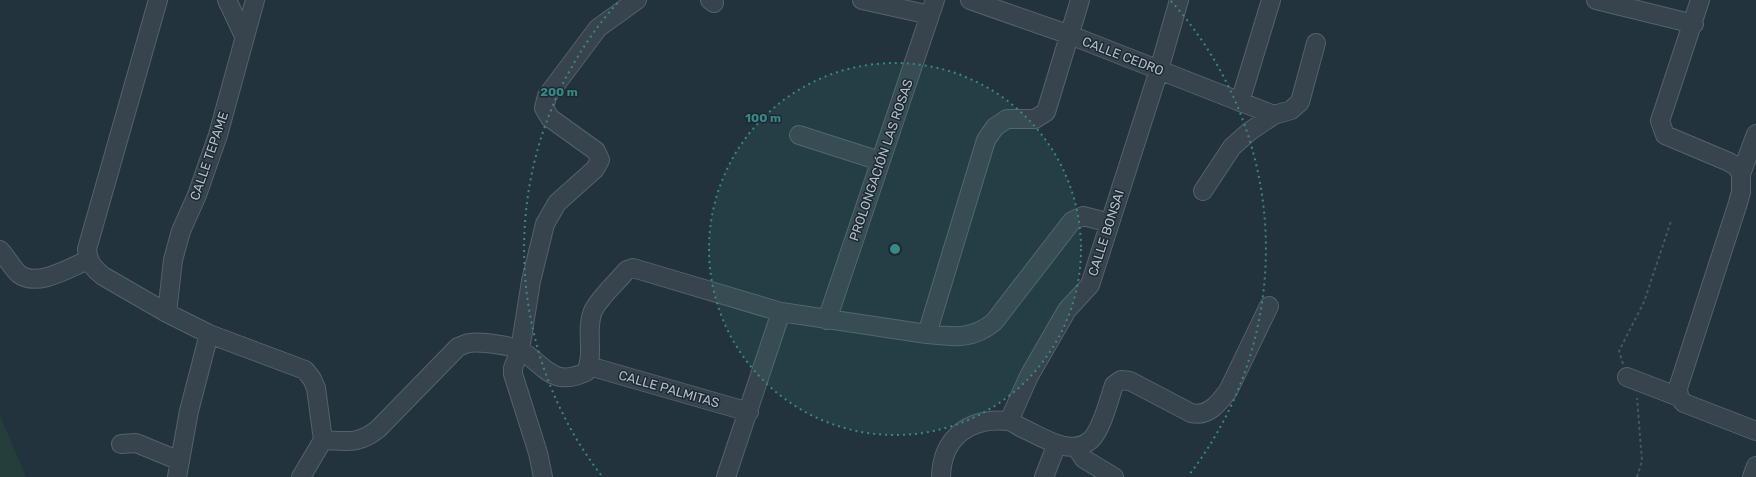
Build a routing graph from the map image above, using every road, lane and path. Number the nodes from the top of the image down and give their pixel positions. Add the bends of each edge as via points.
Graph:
1 (158, 0) edge
2 (227, 0) edge
3 (255, 0) edge
4 (638, 0) edge
5 (862, 0) edge
6 (970, 0) edge
7 (1080, 0) edge
8 (1179, 0) edge
9 (1271, 0) edge
10 (1596, 0) edge
11 (1700, 0) edge
12 (933, 8) edge
13 (1694, 24) junction
14 (1070, 35) junction
15 (244, 36) junction
16 (1316, 43) dead end
17 (1159, 70) junction
18 (1240, 102) junction
19 (1274, 115) junction
20 (1756, 134) edge
21 (799, 135) dead end
22 (880, 161) junction
23 (1742, 174) junction
24 (1203, 191) dead end
25 (1671, 221) dead end
26 (1110, 223) junction
27 (0, 250) edge
28 (88, 260) junction
29 (1269, 306) dead end
30 (781, 312) junction
31 (167, 313) junction
32 (827, 320) junction
33 (209, 334) junction
34 (927, 334) junction
35 (520, 350) junction
36 (589, 366) junction
37 (1627, 377) junction
38 (1679, 397) junction
39 (749, 412) junction
40 (1009, 421) junction
41 (1756, 431) edge
42 (324, 440) junction
43 (121, 444) dead end
44 (1057, 444) junction
45 (1076, 447) junction
46 (1756, 466) edge
47 (179, 469) edge
48 (301, 477) edge
49 (543, 477) edge
50 (726, 477) edge
51 (941, 477) edge
52 (1044, 477) edge
53 (1114, 477) edge
54 (1637, 477) edge
55 (1752, 477) edge

1 - 28 street via 87,249
2 - 15 street
3 - 15 street, CALLE TEPAME
4 - 35 street via 598,28 547,96 544,108 550,118 596,151 600,160 595,169 557,203 546,224 531,280
5 - 12 street
6 - 14 street, CALLE CEDRO
7 - 14 street
8 - 17 street, CALLE BONSAI
9 - 18 street
10 - 13 street
11 - 13 street
12 - 22 street, PROLONGACIÓN LAS ROSAS
13 - 23 street via 1660,121 1662,128 1665,135 1729,162
14 - 17 street, CALLE CEDRO
14 - 34 street via 1046,112 1035,119 1007,119 995,127 986,140
15 - 31 street, CALLE TEPAME via 218,135 181,231 173,260
16 - 19 street via 1300,102 1292,110
17 - 18 street, CALLE CEDRO
17 - 26 street, CALLE BONSAI
18 - 19 street, CALLE CEDRO
19 - 24 street via 1232,147
20 - 23 street
21 - 22 street
22 - 32 street, PROLONGACIÓN LAS ROSAS
23 - 38 street via 1738,203 1678,388
25 - 37 path via 1644,302 1619,351
26 - 34 street via 1083,216 1072,221 994,322 984,330 969,336
26 - 40 street, CALLE BONSAI via 1090,285 1067,310 1029,376
27 - 28 street via 20,275 30,280 40,280
28 - 31 street via 103,276
29 - 45 street via 1228,391 1208,412 1200,415 1191,413 1130,381 1121,380 1114,385 1096,433 1088,442
30 - 32 street
30 - 36 street via 633,268 627,270 594,311 591,321
30 - 39 street
31 - 33 street
32 - 34 street
33 - 42 street via 304,370 316,388
33 - 47 street via 196,379
35 - 36 street via 549,374 562,379 586,372
35 - 42 street via 483,343 470,343 458,347 378,429 366,438 352,441
35 - 49 street via 513,374
36 - 39 street, CALLE PALMITAS
37 - 38 street
37 - 54 path via 1638,400 1642,461
38 - 41 street via 1684,403
39 - 50 street
40 - 44 street
40 - 51 street via 978,422 961,430 948,448
42 - 48 street
43 - 47 street via 136,443
44 - 45 street
44 - 52 street
45 - 53 street via 1084,458
46 - 55 street

